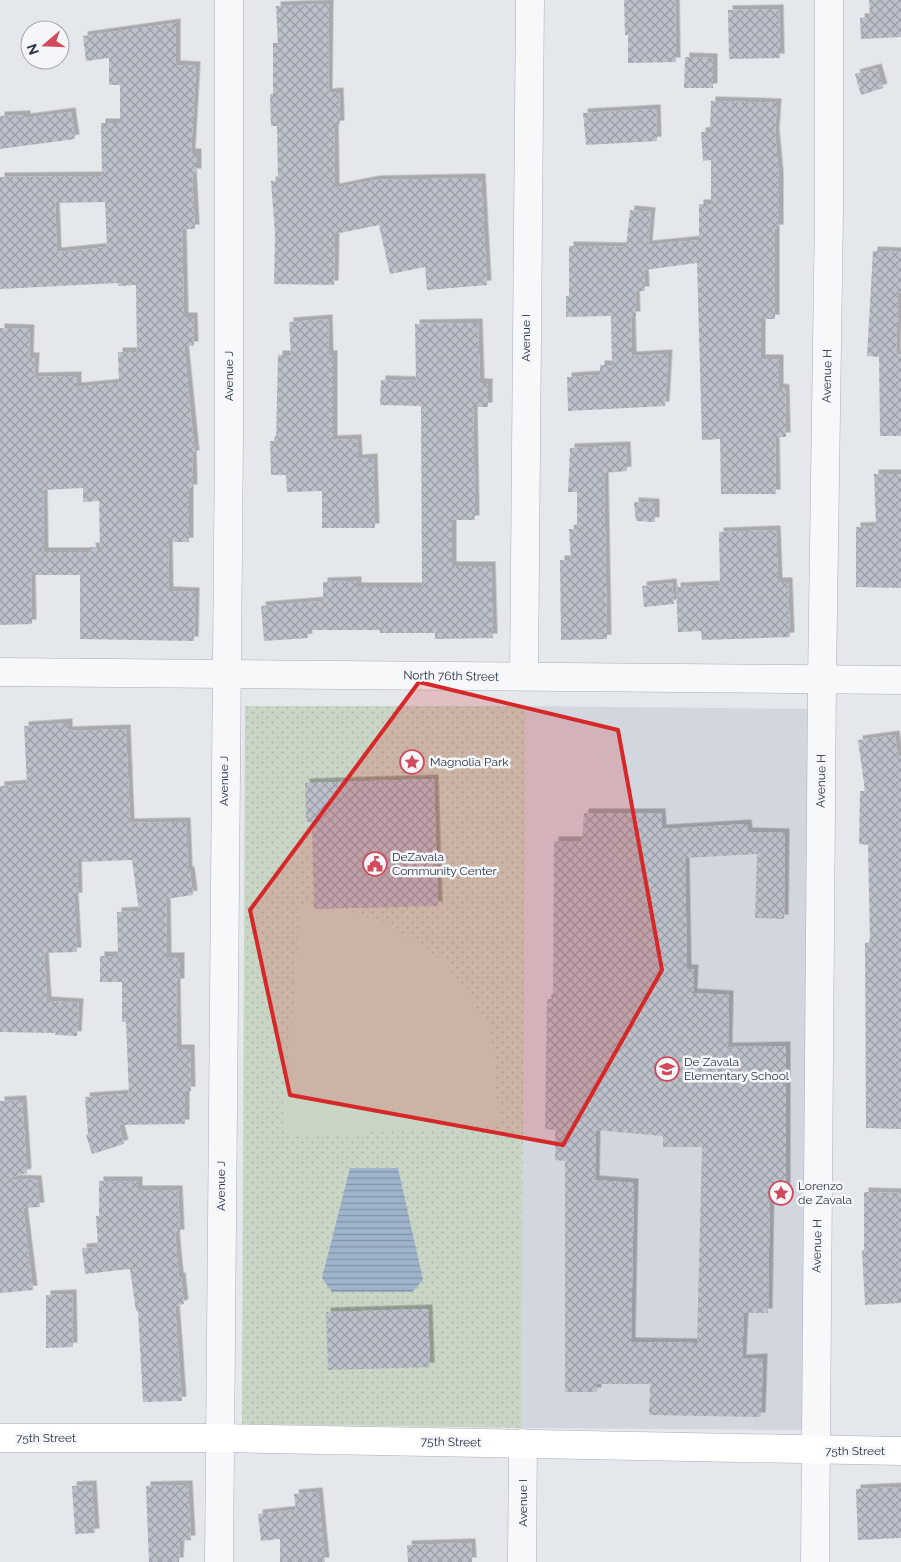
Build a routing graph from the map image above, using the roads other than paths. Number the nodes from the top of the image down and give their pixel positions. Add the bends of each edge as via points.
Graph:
1 (229, 0) edge
2 (530, 0) edge
3 (829, 0) edge
4 (0, 672) edge
5 (225, 673) junction
6 (524, 676) junction
7 (822, 680) junction
8 (901, 680) edge
9 (0, 1438) edge
10 (219, 1438) junction
11 (524, 1443) junction
12 (814, 1451) junction
13 (901, 1451) edge
14 (219, 1562) edge
15 (522, 1562) edge
16 (815, 1562) edge

1 - 5 street, Avenue J via 229,435
2 - 6 street, Avenue I
3 - 7 street, Avenue H
4 - 5 street, North 76th Street
5 - 6 street, North 76th Street
5 - 10 street, Avenue J
6 - 7 street, North 76th Street
7 - 8 street, North 76th Street
7 - 12 street, Avenue H
9 - 10 main road, 75th Street
10 - 11 main road, 75th Street
10 - 14 street, Avenue J
11 - 12 main road, 75th Street
11 - 15 street, Avenue I
12 - 13 main road, 75th Street
12 - 16 street, Avenue H

